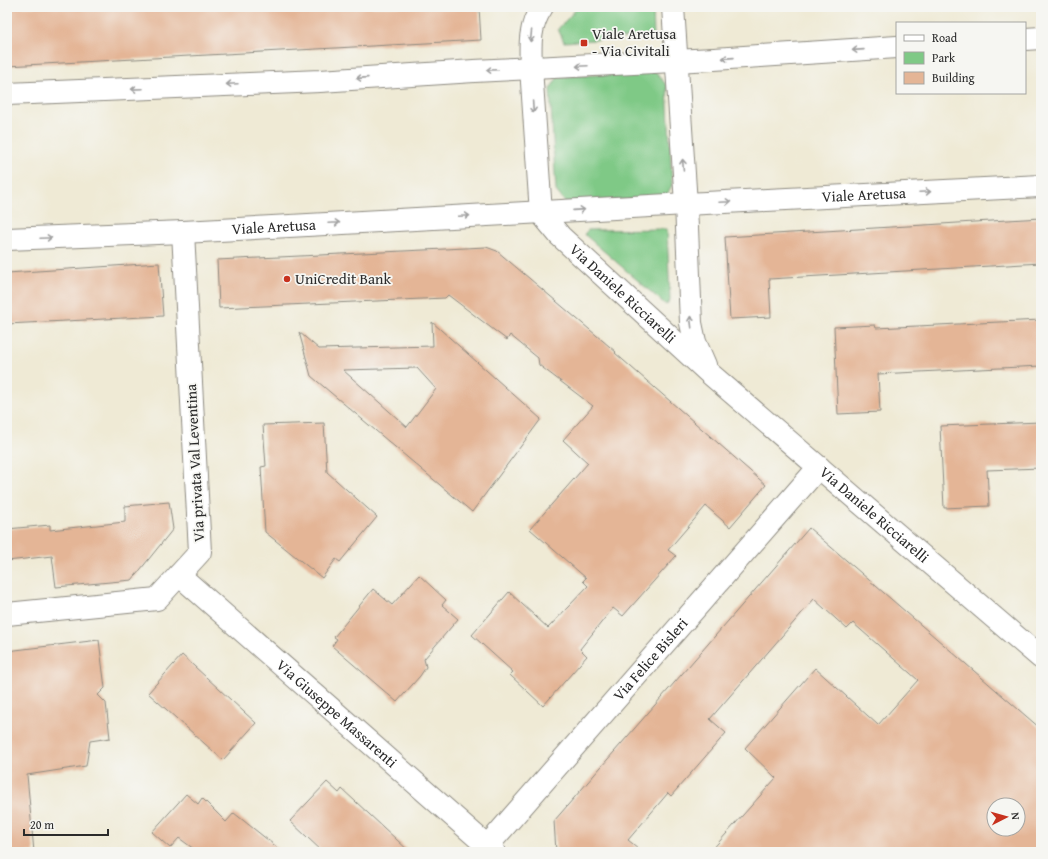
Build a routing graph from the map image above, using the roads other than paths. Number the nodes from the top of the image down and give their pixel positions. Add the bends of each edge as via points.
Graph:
1 (542, 7) edge
2 (673, 7) edge
3 (1041, 38) edge
4 (1026, 39) edge
5 (896, 47) edge
6 (677, 61) junction
7 (530, 68) junction
8 (7, 94) edge
9 (1041, 186) edge
10 (686, 204) junction
11 (540, 213) junction
12 (183, 232) junction
13 (7, 239) edge
14 (708, 372) junction
15 (819, 467) junction
16 (179, 575) junction
17 (7, 614) edge
18 (1041, 658) edge
19 (488, 850) edge

1 -> 7 street via 532,30
2 - 6 street
3 - 4 street
5 -> 6 street
6 -> 7 street
10 -> 6 street
7 -> 8 street via 312,81
7 -> 11 street
10 -> 9 street, Viale Aretusa
11 -> 10 street, Viale Aretusa
14 -> 10 street, Via Daniele Ricciarelli via 695,342 691,323
12 -> 11 street, Viale Aretusa
11 - 14 street, Via Daniele Ricciarelli via 560,236
13 -> 12 street, Viale Aretusa
12 - 16 street, Via privata Val Leventina via 200,552
14 - 15 street, Via Daniele Ricciarelli
15 - 18 street, Via Daniele Ricciarelli
15 - 19 street, Via Felice Bisleri
16 - 17 street, Via privata Val Leventina via 158,599
16 - 19 street, Via Giuseppe Massarenti

